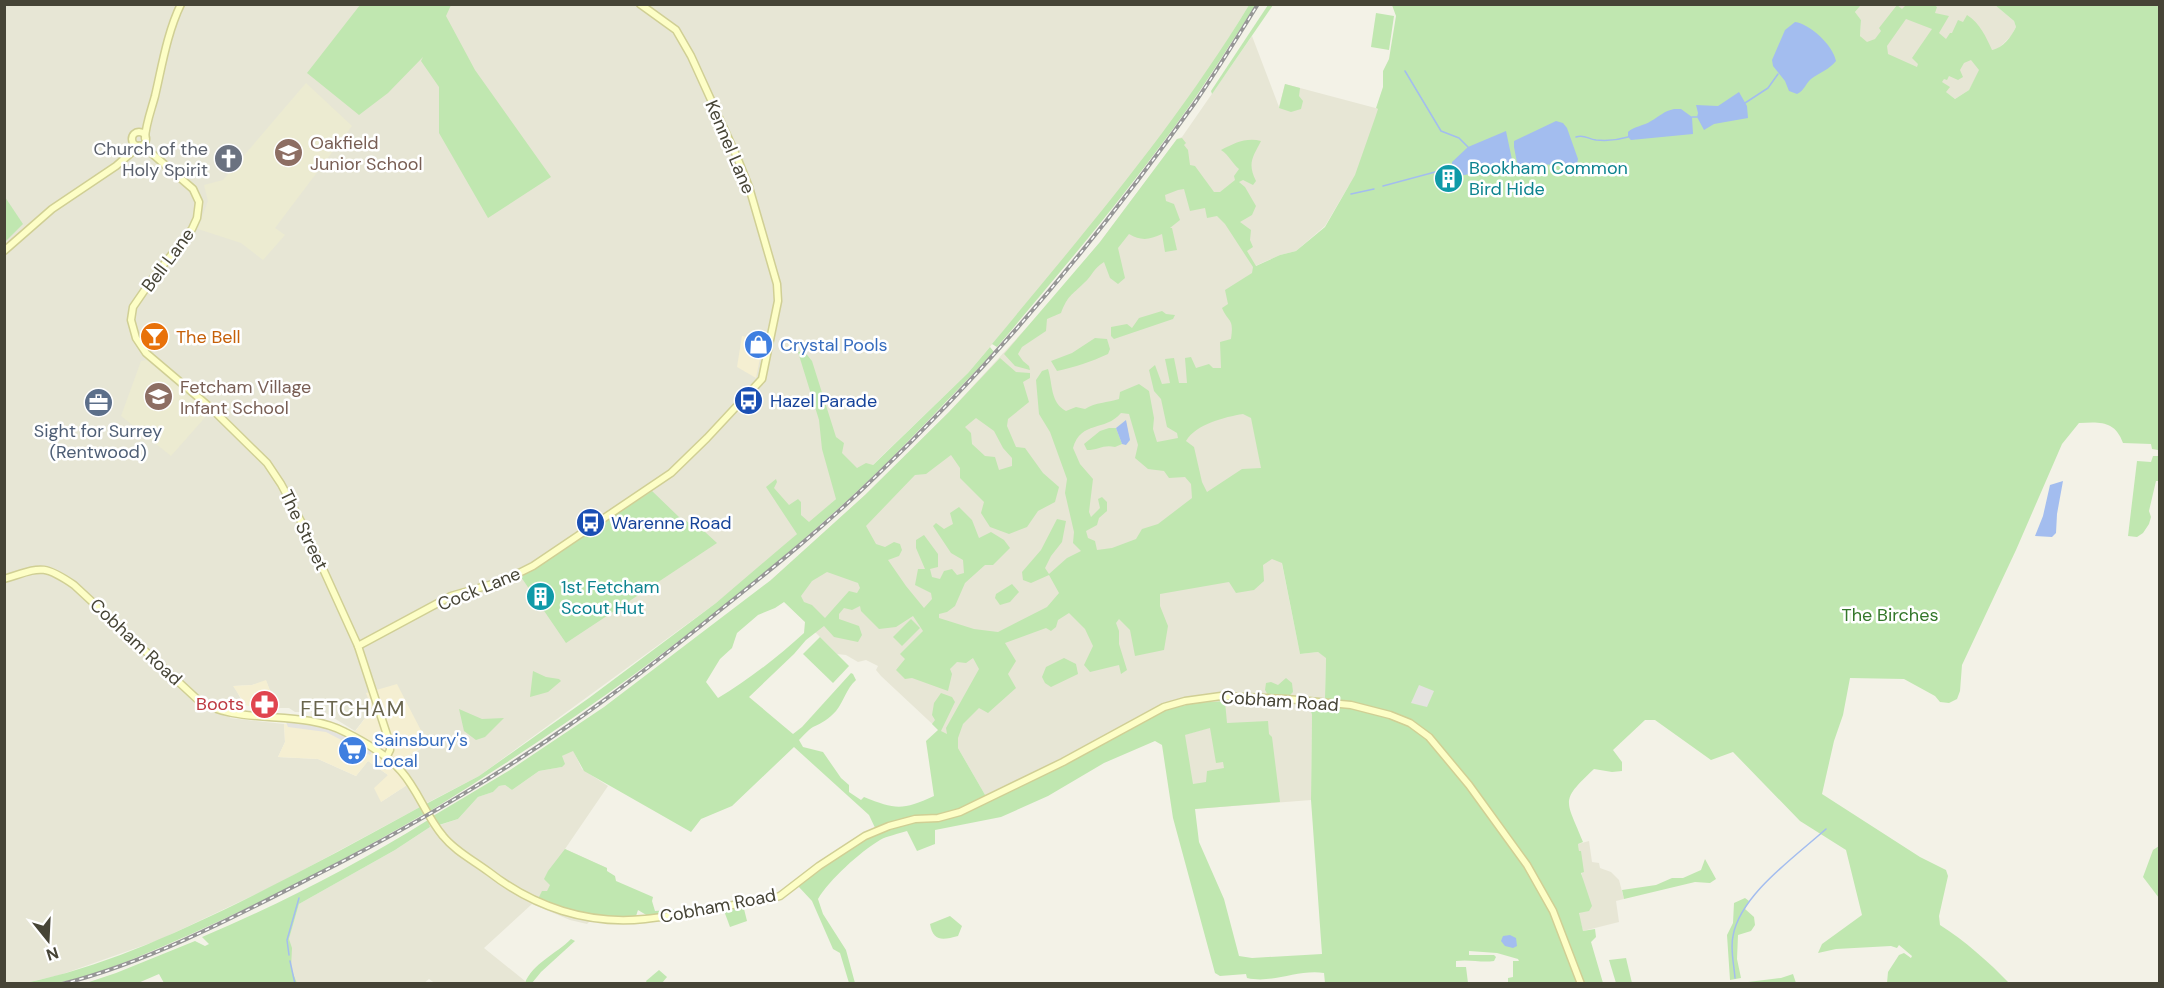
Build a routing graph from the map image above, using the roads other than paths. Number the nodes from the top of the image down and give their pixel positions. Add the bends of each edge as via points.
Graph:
1 (181, 4) edge
2 (640, 4) edge
3 (147, 118) junction
4 (137, 133) junction
5 (140, 142) junction
6 (4, 251) edge
7 (142, 350) joint
8 (758, 384) joint
9 (4, 579) edge
10 (358, 646) junction
11 (386, 758) junction
12 (1581, 984) edge

1 - 3 street
2 - 8 street, Kennel Lane via 676,30 737,157 752,198 778,293 763,376
3 - 4 street
3 - 5 street
4 - 5 street, Bell Lane via 141,133
4 - 5 street via 133,136
5 - 6 street via 128,156 52,209
5 - 7 street, Bell Lane via 193,189 200,207 192,229 133,307 131,320
7 - 10 street, The Street via 212,409 267,463 304,527
8 - 10 street, Cock Lane via 671,473 533,566 503,581 451,596
9 - 11 street, Cobham Road via 40,568 60,575 211,708 322,722 345,731
10 - 11 street, The Street via 390,744
11 - 12 street, Cobham Road via 404,776 446,839 519,893 577,916 639,920 780,896 865,836 915,819 960,812 1177,702 1238,695 1351,705 1410,723 1450,760 1527,865 1564,938

